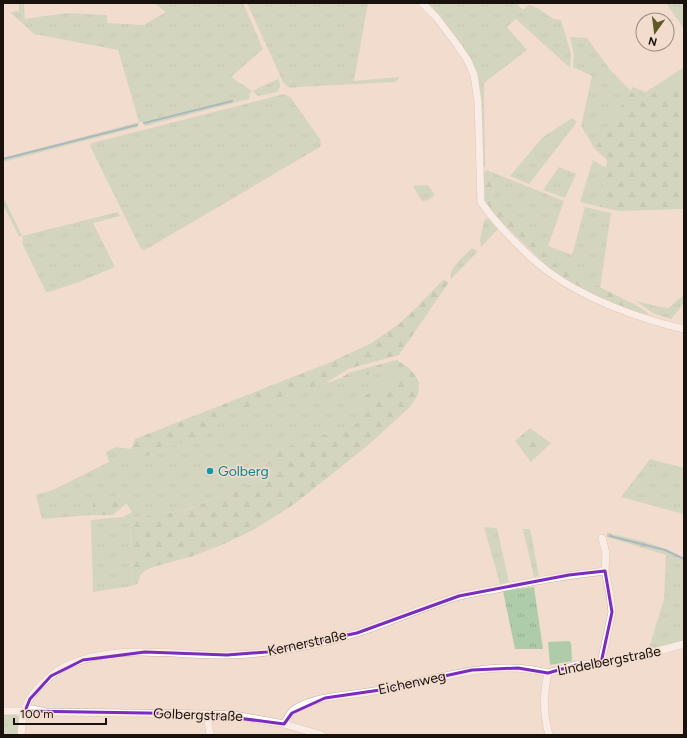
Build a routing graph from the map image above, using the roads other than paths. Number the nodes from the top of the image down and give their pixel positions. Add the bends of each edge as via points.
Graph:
1 (422, 3) edge
2 (684, 329) edge
3 (602, 538) dead end
4 (605, 572) junction
5 (684, 644) edge
6 (601, 663) junction
7 (548, 673) junction
8 (3, 711) edge
9 (25, 711) junction
10 (207, 714) junction
11 (284, 724) junction
12 (21, 735) edge
13 (210, 735) edge
14 (322, 735) edge
15 (548, 735) edge

1 - 2 street via 458,46 474,75 478,102 481,202 491,215 535,260 574,287 626,311
3 - 4 street via 606,553
4 - 6 street via 612,612
4 - 9 street, Kernerstraße via 569,575 459,596 357,633 310,645 227,655 117,653 83,660 51,676 30,699
5 - 6 street, Lindelbergstraße via 620,661
6 - 7 street, Lindelbergstraße via 576,665
7 - 11 street, Eichenweg via 518,668 472,670 380,690 325,698 293,710
7 - 15 street, Lindelbergstraße via 544,706
8 - 9 street, Golbergstraße
9 - 10 street, Golbergstraße via 32,709 46,712
9 - 12 street, Kernerstraße
10 - 11 street, Golbergstraße via 234,715
10 - 13 street
11 - 14 street, Golbergstraße

